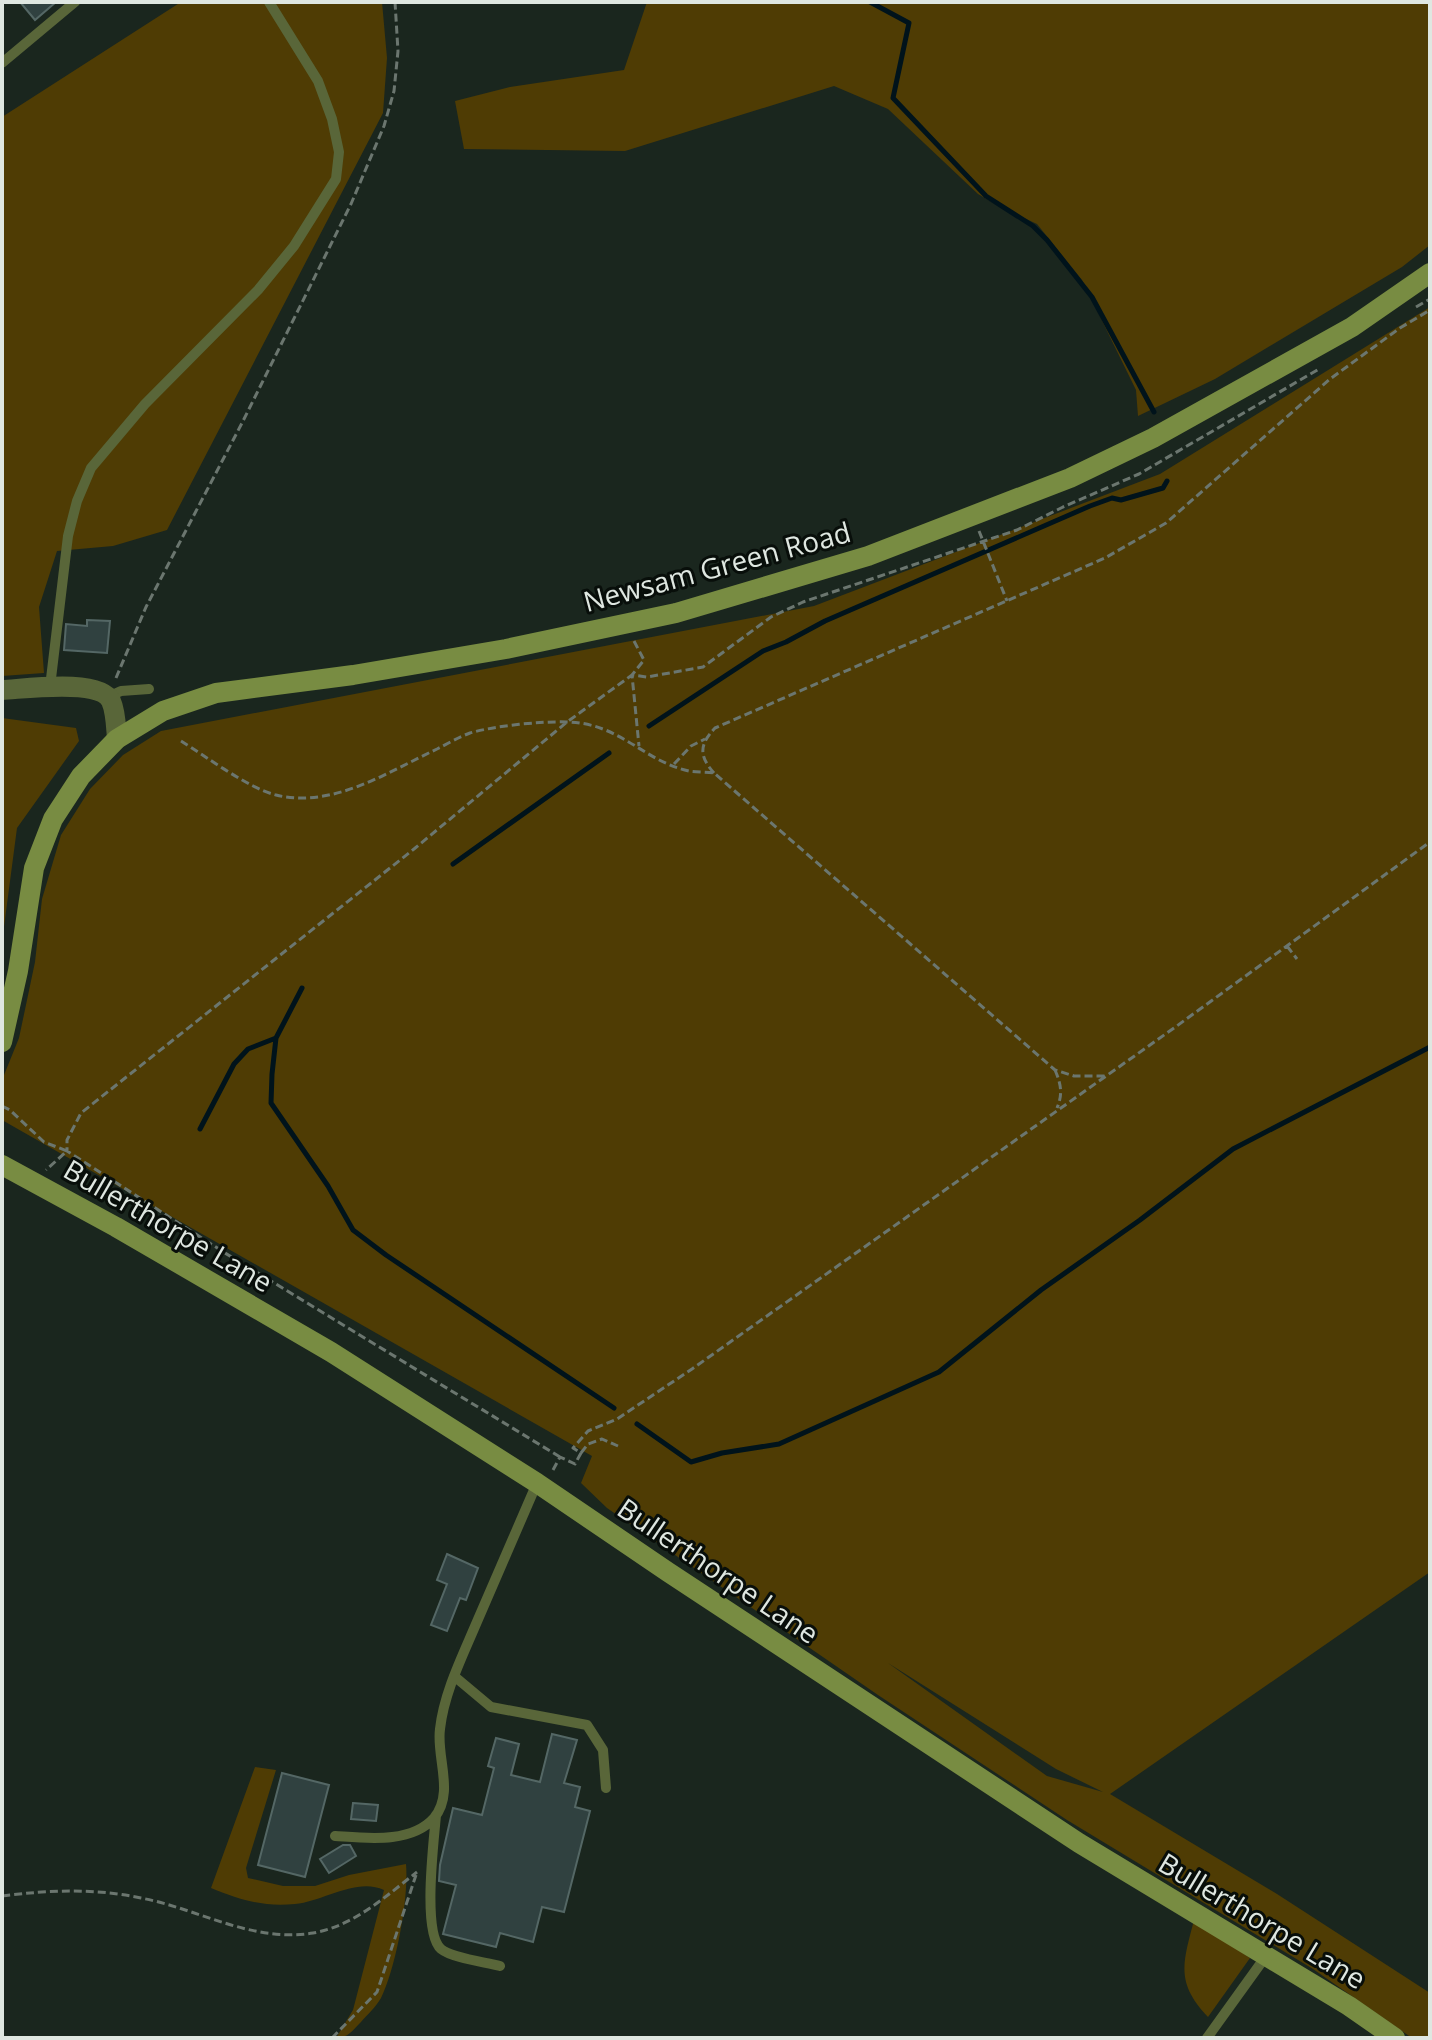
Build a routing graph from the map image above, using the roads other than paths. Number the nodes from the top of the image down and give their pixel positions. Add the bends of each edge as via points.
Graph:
1 (75, 2) edge
2 (269, 2) edge
3 (2, 63) edge
4 (1430, 273) edge
5 (50, 687) junction
6 (149, 689) dead end
7 (2, 690) edge
8 (108, 697) junction
9 (117, 739) junction
10 (2, 1042) edge
11 (2, 1165) edge
12 (540, 1485) junction
13 (454, 1676) junction
14 (606, 1788) dead end
15 (436, 1815) junction
16 (335, 1836) dead end
17 (1266, 1956) junction
18 (500, 1966) dead end
19 (1207, 2038) edge
20 (1395, 2038) edge

1 - 3 lane
2 - 5 lane via 318,81 339,152 336,179 294,246 258,290 145,404 91,468 68,536
4 - 9 street, Newsam Green Road via 1352,327 1153,438 1070,478 868,556 625,624 384,670 216,693 163,711
5 - 7 street
5 - 8 street via 94,688
6 - 8 lane
8 - 9 street
9 - 10 street, Newsam Green Road via 81,776 53,819 34,868
11 - 12 street, Bullerthorpe Lane via 331,1352
12 - 13 lane
12 - 17 street, Bullerthorpe Lane via 1079,1843
13 - 14 lane via 491,1707 587,1725 603,1750
13 - 15 lane via 439,1730 444,1794
15 - 16 lane via 425,1827 400,1835
15 - 18 lane via 430,1892 436,1943 444,1951
17 - 19 lane
17 - 20 street, Bullerthorpe Lane

